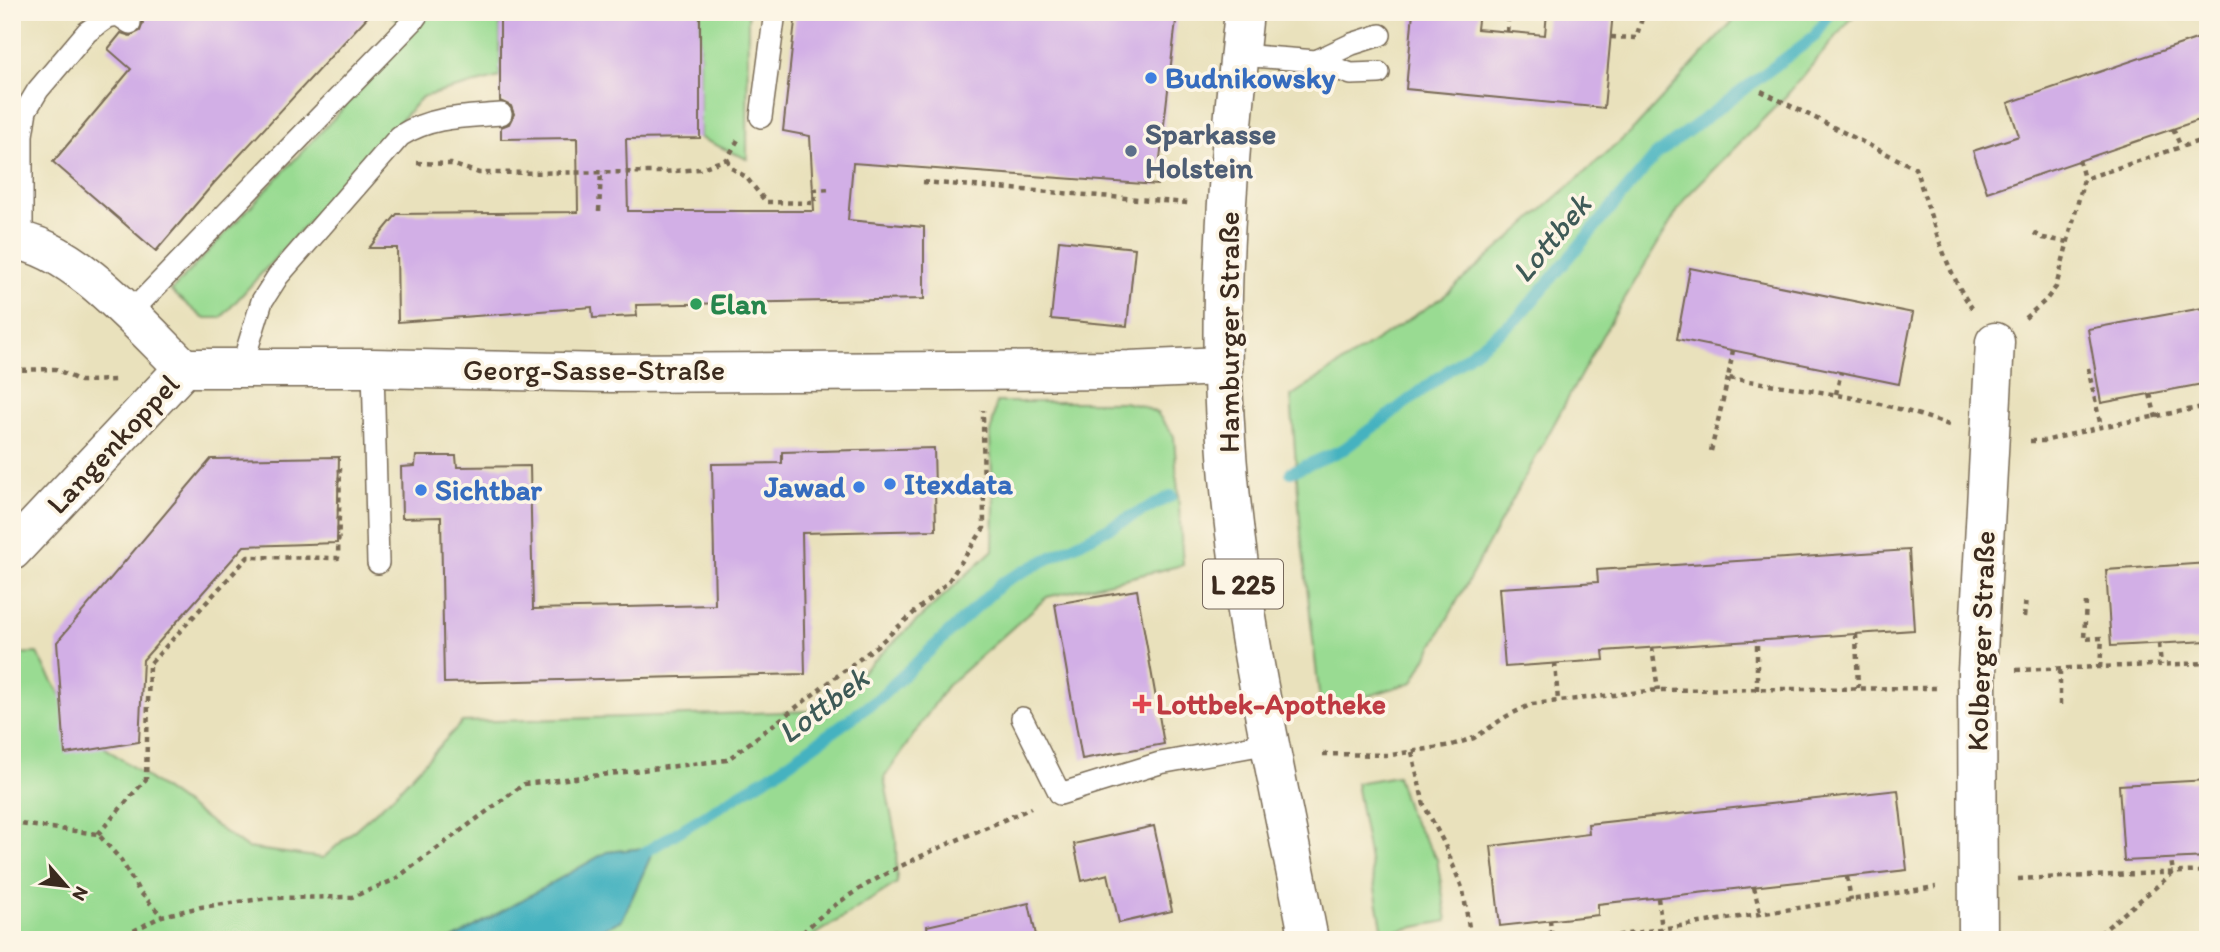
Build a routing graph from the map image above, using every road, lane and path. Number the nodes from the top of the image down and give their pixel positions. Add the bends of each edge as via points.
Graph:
1 (419, 12) edge
2 (775, 12) edge
3 (1244, 12) edge
4 (1509, 12) edge
5 (1644, 12) edge
6 (130, 23) dead end
7 (1507, 32) dead end
8 (1380, 36) dead end
9 (1611, 37) dead end
10 (1240, 55) junction
11 (1316, 61) junction
12 (1379, 73) dead end
13 (1760, 91) dead end
14 (500, 114) dead end
15 (761, 117) dead end
16 (2173, 129) dead end
17 (740, 136) dead end
18 (2208, 138) edge
19 (2180, 147) junction
20 (727, 159) junction
21 (2079, 160) dead end
22 (380, 161) junction
23 (601, 171) junction
24 (2084, 179) junction
25 (923, 182) dead end
26 (831, 189) dead end
27 (1189, 203) dead end
28 (598, 211) dead end
29 (2034, 233) dead end
30 (17, 240) edge
31 (2068, 242) junction
32 (128, 314) junction
33 (1996, 342) junction
34 (1733, 350) dead end
35 (1223, 366) junction
36 (184, 368) junction
37 (373, 368) junction
38 (242, 369) junction
39 (2088, 369) dead end
40 (12, 370) edge
41 (978, 371) junction
42 (1841, 372) dead end
43 (1728, 378) junction
44 (119, 380) dead end
45 (1836, 394) junction
46 (2150, 394) dead end
47 (2208, 406) edge
48 (2156, 418) junction
49 (2101, 427) junction
50 (1989, 441) junction
51 (1711, 451) dead end
52 (341, 464) dead end
53 (12, 551) edge
54 (378, 563) dead end
55 (2086, 602) dead end
56 (1856, 634) dead end
57 (1758, 640) dead end
58 (2159, 644) dead end
59 (1652, 647) dead end
60 (1555, 663) dead end
61 (2208, 663) edge
62 (2161, 665) junction
63 (2100, 668) junction
64 (2060, 670) junction
65 (1977, 680) junction
66 (1858, 688) junction
67 (1658, 690) junction
68 (1757, 690) junction
69 (1558, 701) junction
70 (2060, 708) dead end
71 (1022, 718) dead end
72 (1270, 743) junction
73 (1412, 752) junction
74 (1323, 754) dead end
75 (1060, 794) junction
76 (12, 822) edge
77 (98, 834) junction
78 (2171, 859) dead end
79 (2208, 871) edge
80 (2173, 873) junction
81 (1847, 877) dead end
82 (1978, 880) junction
83 (1754, 887) dead end
84 (1658, 898) dead end
85 (1851, 900) junction
86 (1760, 913) junction
87 (162, 916) junction
88 (1550, 920) dead end
89 (1662, 929) junction
90 (116, 940) edge
91 (796, 940) edge
92 (1309, 940) edge
93 (1471, 940) edge
94 (1552, 940) edge
95 (1588, 940) edge
96 (1978, 940) edge
97 (2092, 940) edge

1 - 32 lane
2 - 15 lane
3 - 10 street, Hamburger Straße / L 225
4 - 7 path
5 - 9 path via 1636,38
6 - 30 lane via 118,15 108,17 87,32 26,110
8 - 11 lane
10 - 11 lane
10 - 35 street, Hamburger Straße / L 225 via 1227,228
11 - 12 lane via 1351,74
13 - 33 path via 1915,168 1960,292
14 - 22 lane via 417,125 400,136
16 - 19 path
17 - 20 path
18 - 19 path
19 - 24 path
20 - 23 path via 699,169
20 - 26 path via 765,202 815,202 814,190
21 - 24 path
22 - 23 path via 451,164 479,173
22 - 38 lane via 278,276 262,301
23 - 28 path
24 - 31 path
25 - 27 path
29 - 31 path
30 - 32 street via 51,252 85,272
31 - 33 path via 2056,287
32 - 36 street
33 - 50 street, Kolberger Straße
34 - 43 path
35 - 41 street, Georg-Sasse-Straße
35 - 72 street, Hamburger Straße / L 225 via 1233,510
36 - 38 street, Georg-Sasse-Straße
36 - 53 street, Langenkoppel
37 - 38 street, Georg-Sasse-Straße
37 - 41 street, Georg-Sasse-Straße via 611,373
37 - 54 lane
39 - 49 path
40 - 44 path via 56,369 80,381
41 - 87 path via 984,422 984,528 970,550 948,582 878,645 727,760 524,784 394,880 352,897 269,898
42 - 45 path
43 - 45 path
43 - 51 path
45 - 50 path via 1919,414
46 - 48 path
47 - 48 path
48 - 49 path
49 - 50 path via 2044,441
50 - 65 street, Kolberger Straße
52 - 77 path via 338,558 248,557 149,665 146,779
55 - 63 path via 2084,639 2102,638
56 - 66 path
57 - 68 path
58 - 62 path
59 - 67 path
60 - 69 path
61 - 62 path
62 - 63 path
63 - 64 path
64 - 65 path
64 - 70 path
65 - 66 path
65 - 82 street, Kolberger Straße
66 - 68 path
67 - 68 path
67 - 69 path
69 - 73 path via 1532,704 1474,738
71 - 75 lane
72 - 75 lane via 1160,763
72 - 92 street, Hamburger Straße / L 225
73 - 74 path
73 - 93 path via 1424,805 1463,890
75 - 91 path via 857,891 811,922
76 - 77 path
77 - 87 path
78 - 80 path
79 - 80 path
80 - 82 path
80 - 97 path
81 - 85 path
82 - 85 path
82 - 96 street, Kolberger Straße
83 - 86 path
84 - 89 path
85 - 86 path
86 - 89 path
87 - 90 path
88 - 94 path
89 - 95 path

